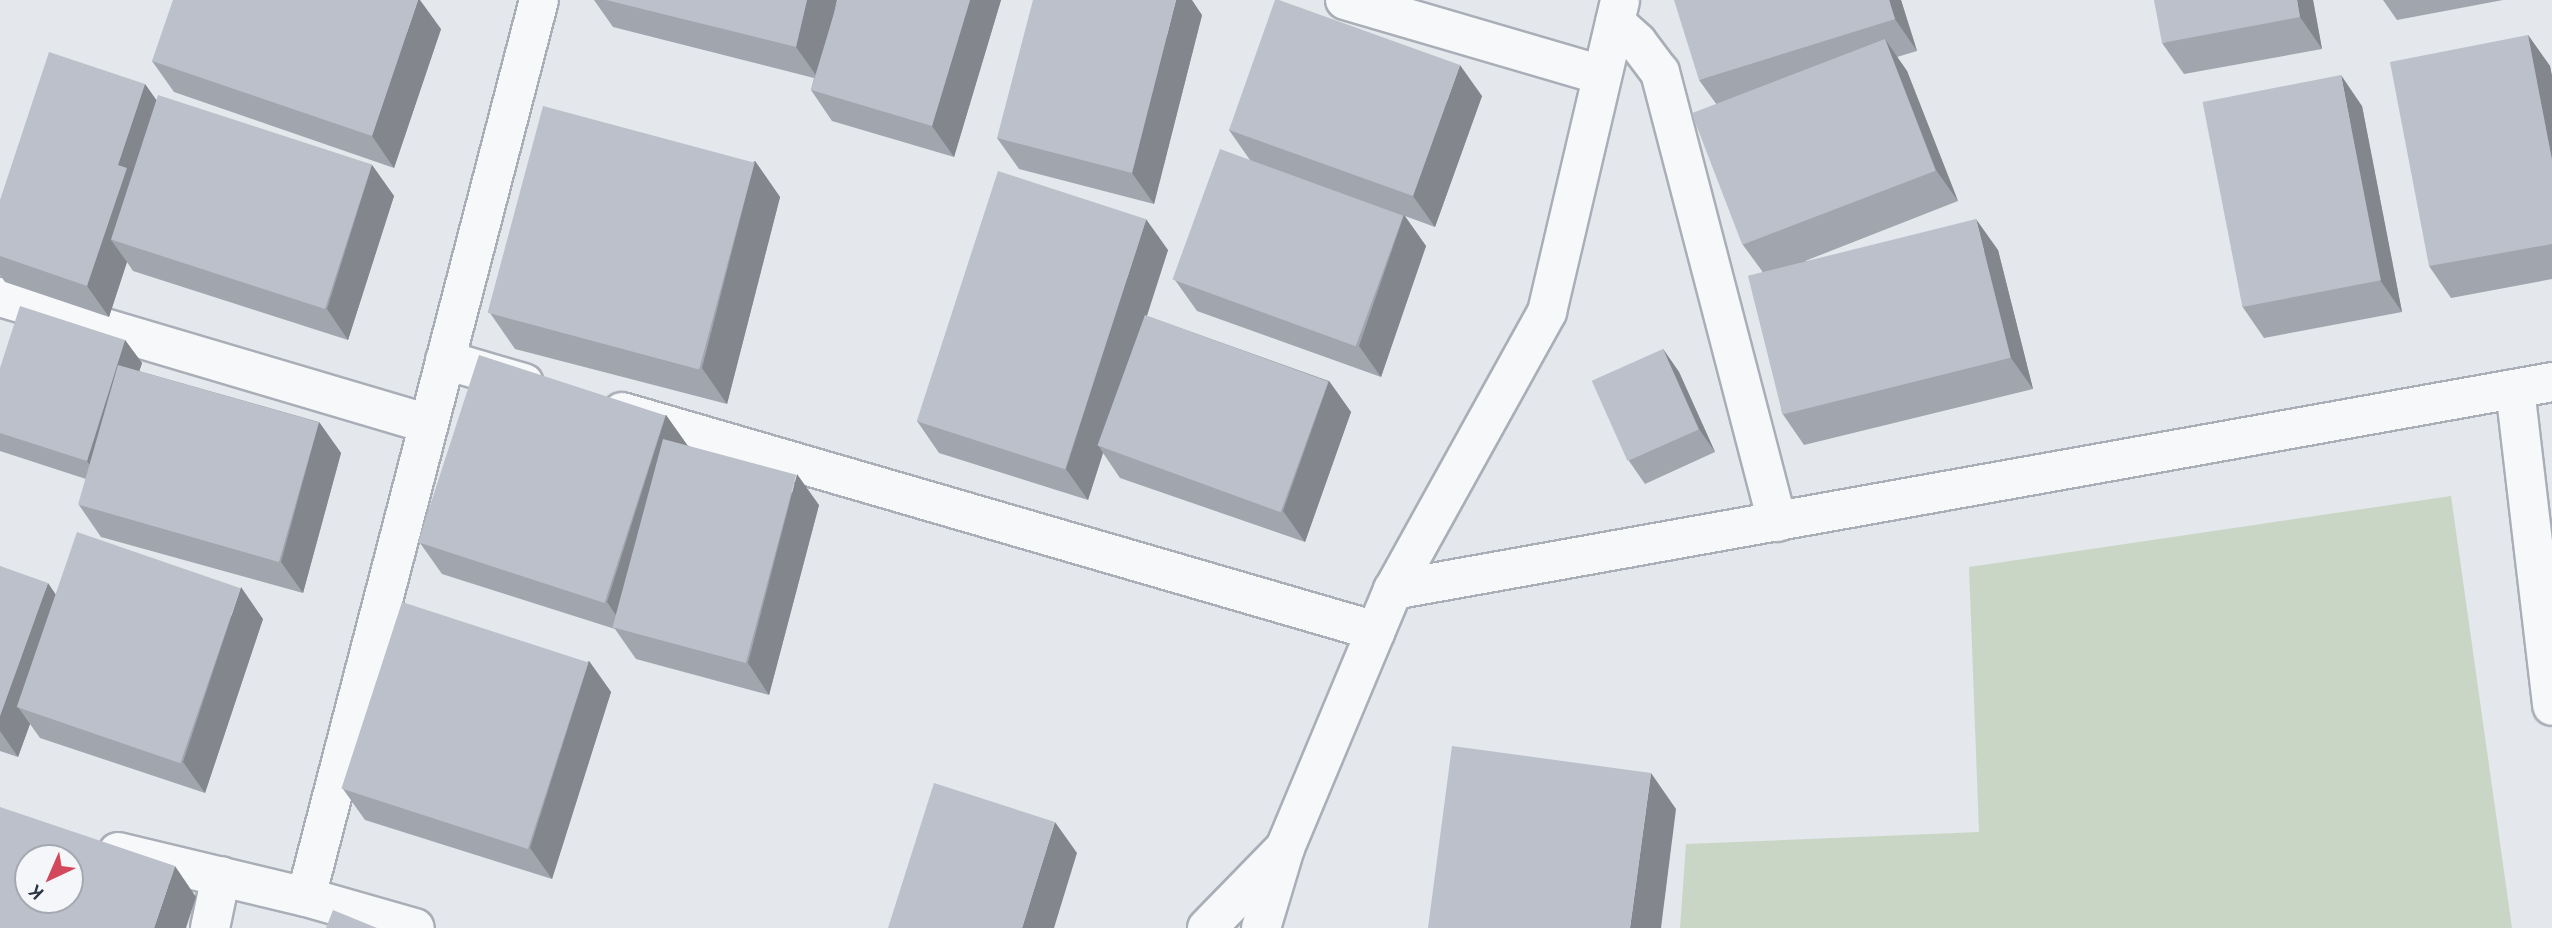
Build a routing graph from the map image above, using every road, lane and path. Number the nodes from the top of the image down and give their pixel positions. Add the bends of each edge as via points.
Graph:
1 (539, 0) edge
2 (1345, 0) edge
3 (1618, 11) edge
4 (1602, 75) junction
5 (0, 298) edge
6 (446, 360) junction
7 (2534, 385) edge
8 (552, 391) edge
9 (592, 403) edge
10 (429, 424) junction
11 (1777, 522) junction
12 (1393, 590) junction
13 (1376, 631) junction
14 (2552, 706) edge
15 (78, 842) edge
16 (1285, 848) junction
17 (220, 876) junction
18 (306, 897) junction
19 (210, 928) edge
20 (415, 928) edge
21 (1207, 928) edge
22 (1261, 928) edge

1 - 6 street
2 - 4 street
3 - 4 street
3 - 11 street via 1660,72
4 - 12 street via 1547,312
5 - 10 street
6 - 8 street
6 - 10 street
7 - 11 street
7 - 14 street
9 - 13 street
10 - 18 street
11 - 12 street
12 - 13 street
13 - 16 street
15 - 17 street
16 - 21 street
16 - 22 street
17 - 18 street
17 - 19 street
18 - 20 street

